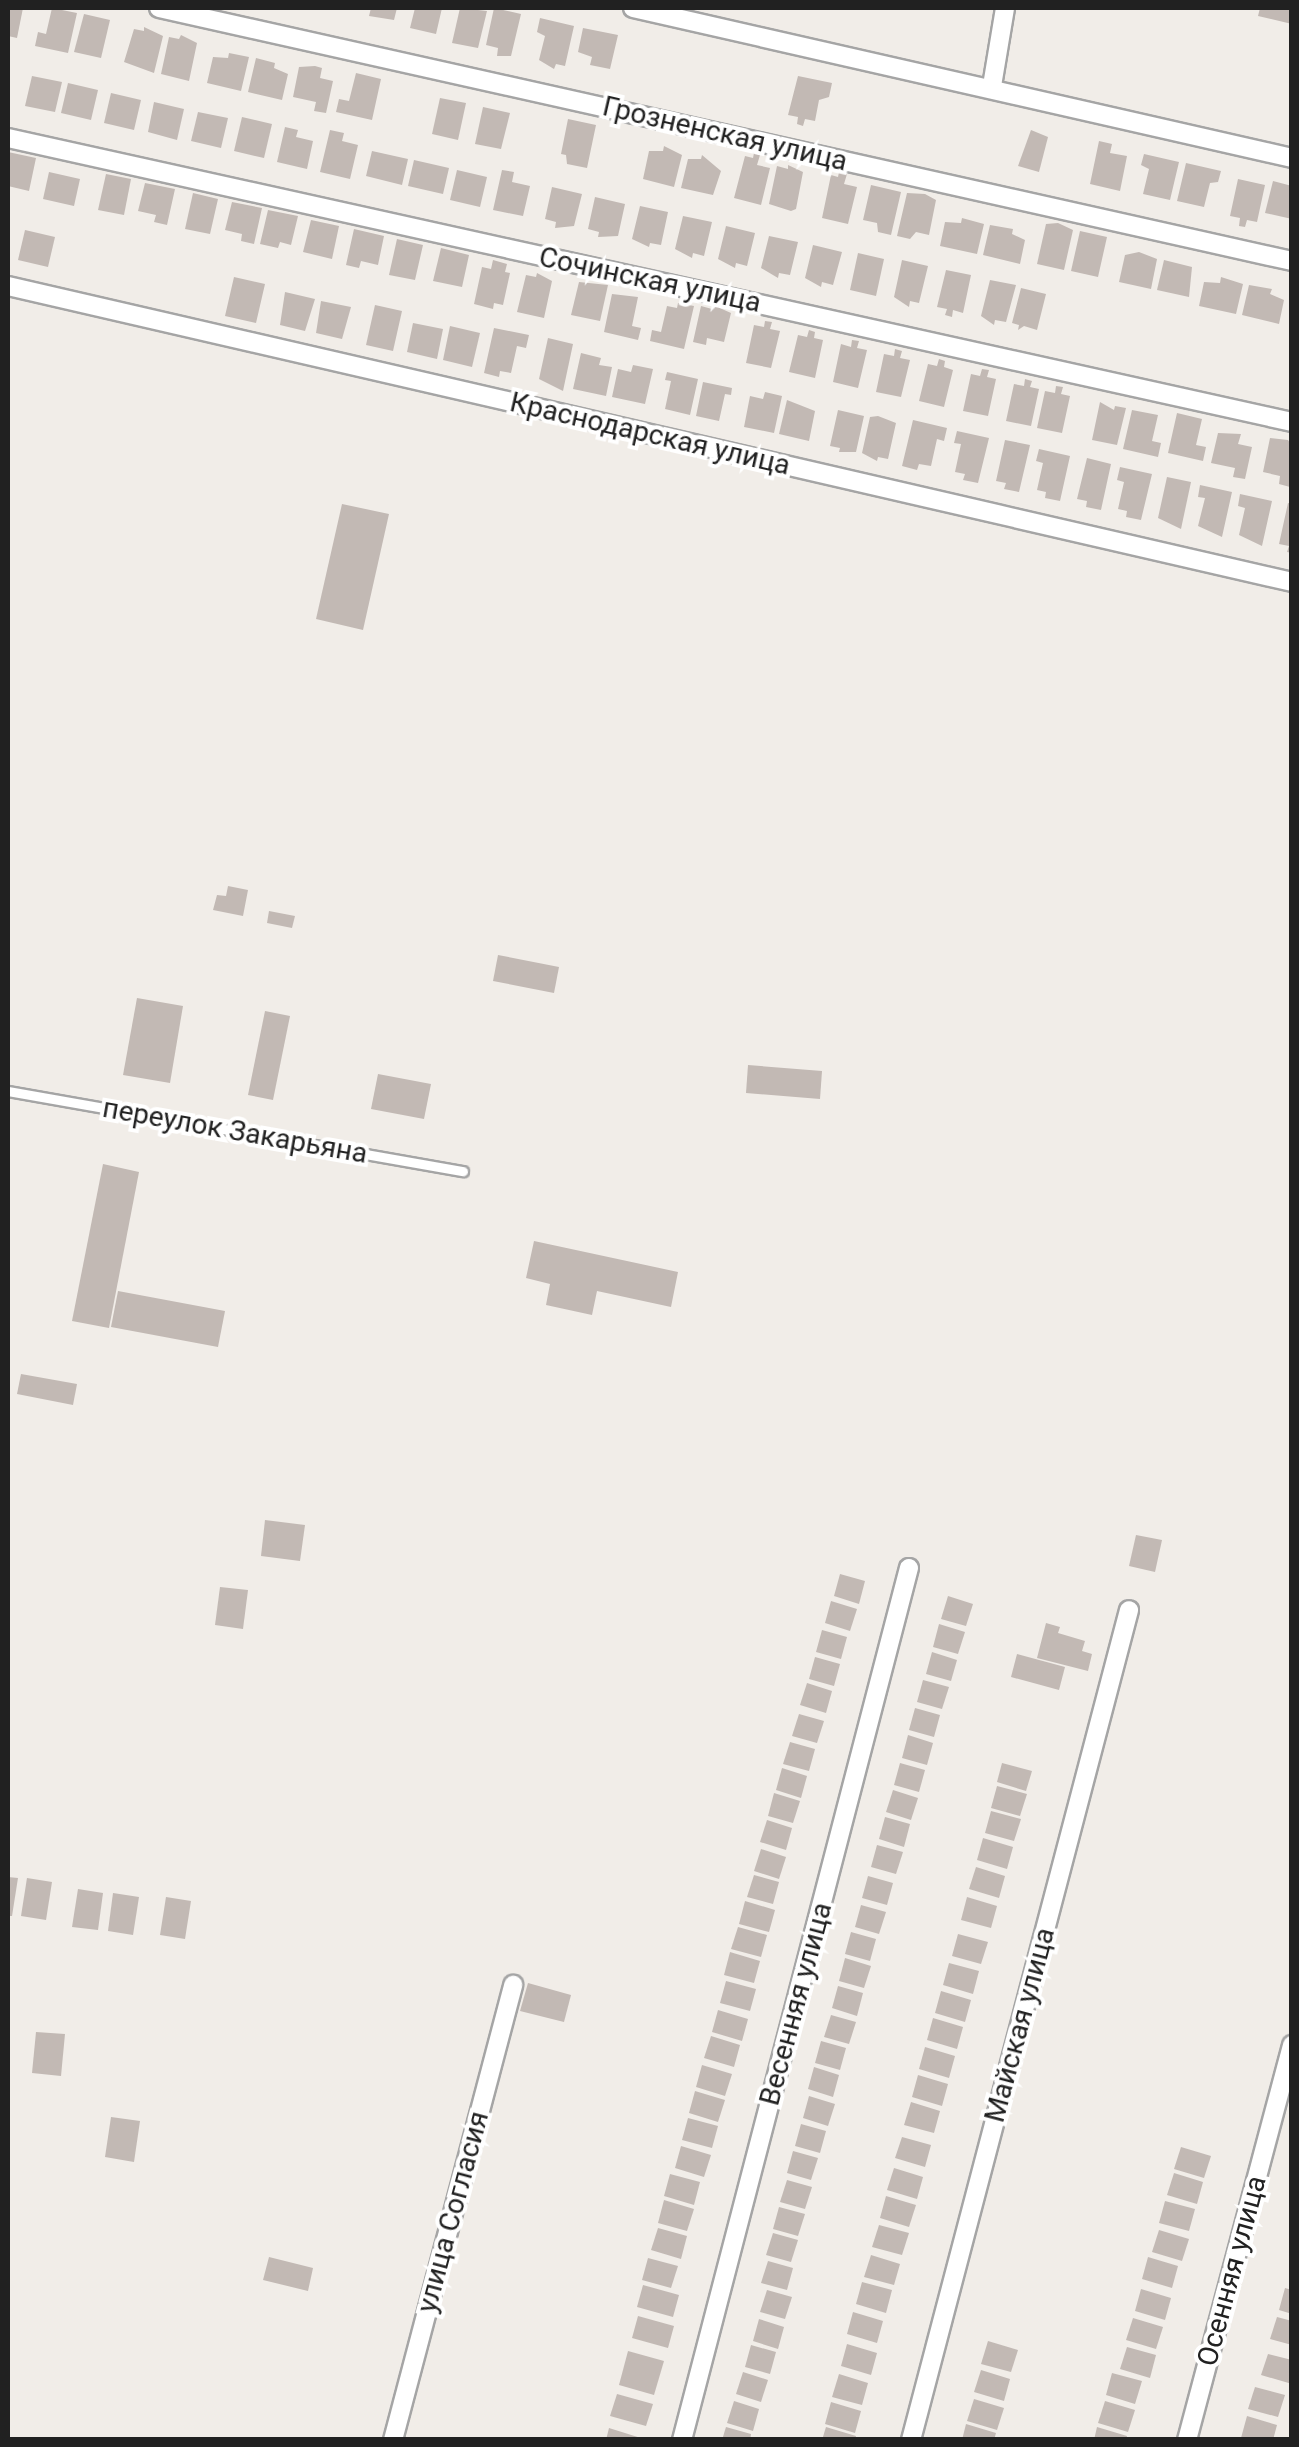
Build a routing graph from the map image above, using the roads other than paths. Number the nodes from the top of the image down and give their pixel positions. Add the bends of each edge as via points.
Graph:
1 (160, 8) edge
2 (634, 8) edge
3 (1005, 8) edge
4 (992, 86) junction
5 (8, 138) edge
6 (1292, 158) edge
7 (1292, 261) edge
8 (8, 286) edge
9 (1292, 422) edge
10 (1292, 582) edge
11 (8, 1090) edge
12 (463, 1171) dead end
13 (909, 1568) dead end
14 (1128, 1610) dead end
15 (514, 1985) dead end
16 (1292, 2045) edge
17 (393, 2440) edge
18 (682, 2440) edge
19 (911, 2440) edge
20 (1188, 2440) edge

1 - 7 street, Грозненская улица
2 - 4 street
3 - 4 street
4 - 6 street
5 - 9 street, Сочинская улица
8 - 10 street, Краснодарская улица
11 - 12 lane, переулок Закарьяна
13 - 18 street, Весенняя улица
14 - 19 street, Майская улица
15 - 17 street, улица Согласия
16 - 20 street, Осенняя улица

